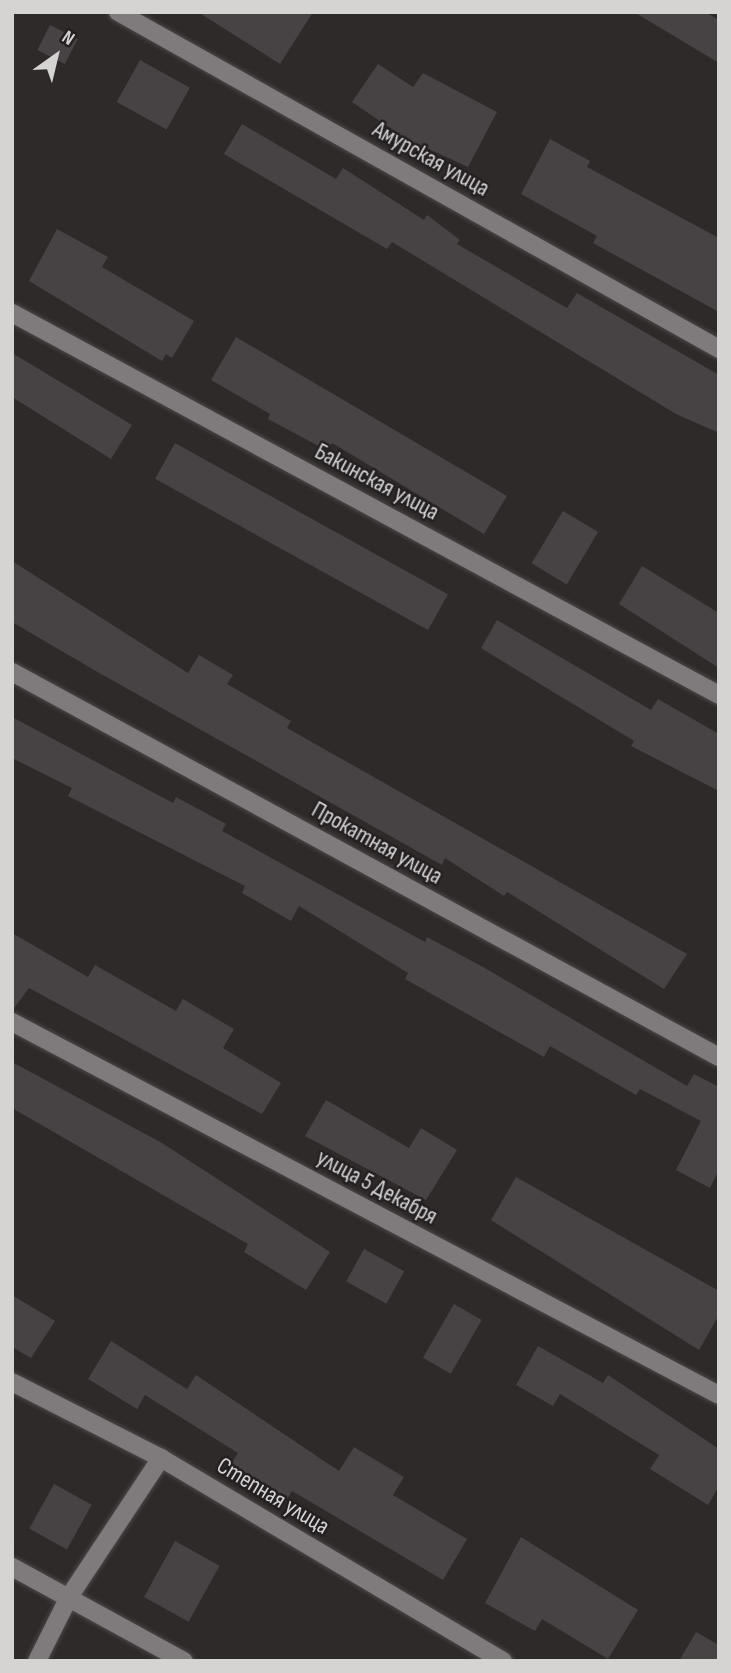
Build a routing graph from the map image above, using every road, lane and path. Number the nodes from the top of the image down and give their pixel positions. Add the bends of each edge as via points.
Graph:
1 (118, 12) edge
2 (12, 313) edge
3 (719, 349) edge
4 (12, 672) edge
5 (719, 695) edge
6 (12, 1022) edge
7 (719, 1057) edge
8 (12, 1382) edge
9 (719, 1395) edge
10 (161, 1458) junction
11 (12, 1567) edge
12 (69, 1597) junction
13 (37, 1661) edge
14 (184, 1661) edge
15 (503, 1661) edge

1 - 3 street, Амурская улица
2 - 5 street, Бакинская улица
4 - 7 street, Прокатная улица
6 - 9 street, улица 5 Декабря
8 - 10 street, Степная улица
10 - 12 street
10 - 15 street, Степная улица
11 - 12 street
12 - 13 street
12 - 14 street

